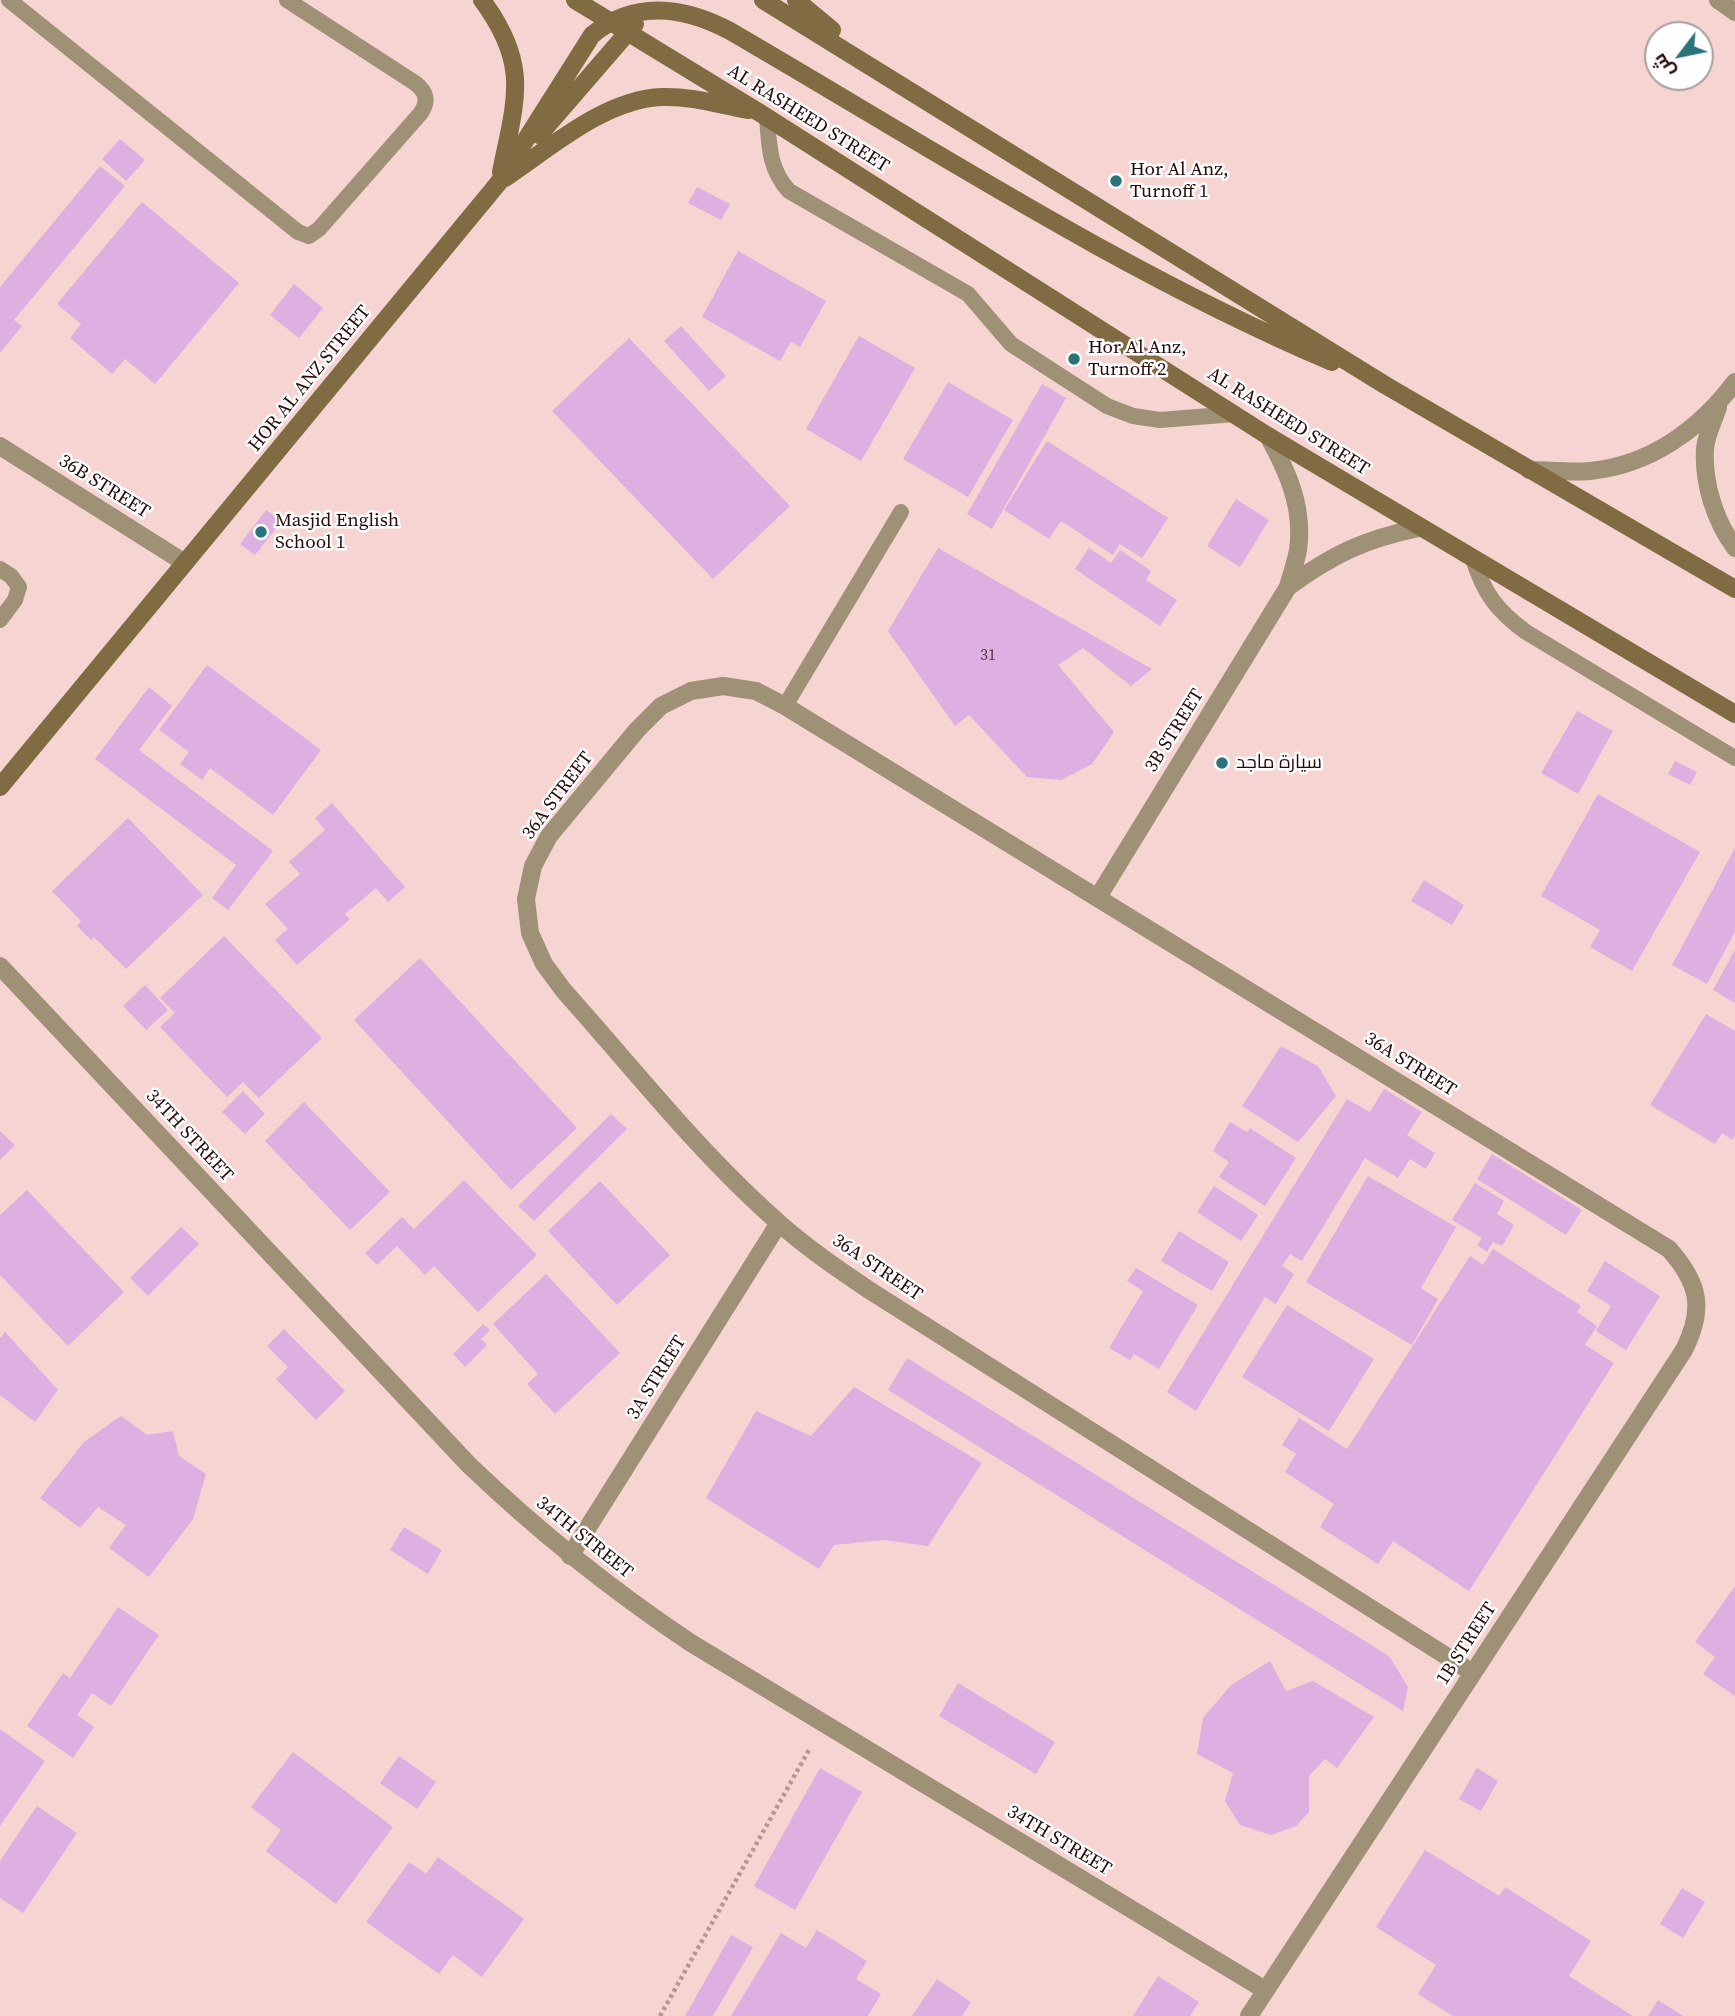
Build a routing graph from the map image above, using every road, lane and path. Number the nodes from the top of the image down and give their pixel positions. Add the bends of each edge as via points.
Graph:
1 (9, 0) edge
2 (287, 0) edge
3 (482, 0) edge
4 (575, 0) edge
5 (763, 0) edge
6 (796, 0) edge
7 (1718, 0) edge
8 (653, 4) edge
9 (1735, 12) edge
10 (607, 21) junction
11 (627, 33) junction
12 (948, 114) junction
13 (764, 115) junction
14 (499, 182) junction
15 (1735, 382) edge
16 (1385, 385) junction
17 (1719, 403) junction
18 (1235, 414) junction
19 (1268, 436) junction
20 (0, 446) edge
21 (1529, 470) junction
22 (901, 512) dead end
23 (1419, 528) junction
24 (1735, 548) edge
25 (1473, 559) junction
26 (185, 563) junction
27 (0, 569) edge
28 (1288, 587) junction
29 (1735, 589) edge
30 (0, 620) edge
31 (785, 706) junction
32 (1735, 714) edge
33 (1735, 758) edge
34 (0, 787) edge
35 (1098, 897) junction
36 (0, 966) edge
37 (779, 1223) junction
38 (1695, 1286) joint
39 (570, 1556) junction
40 (1473, 1673) junction
41 (823, 1723) junction
42 (1265, 1990) junction
43 (660, 2016) edge
44 (1249, 2016) edge

1 - 2 lane via 298,232 309,236 425,108 426,101 415,83
3 - 14 main road via 508,42 514,66 516,92
4 - 10 main road, AL RASHEED STREET
5 - 12 main road
6 - 12 main road
7 - 9 street
8 - 10 main road
8 - 11 main road, HOR AL ANZ STREET
8 - 16 main road via 706,18 1122,260 1246,324
10 - 11 main road, AL RASHEED STREET
10 - 14 main road via 592,36
11 - 13 main road, AL RASHEED STREET
11 - 14 main road, HOR AL ANZ STREET
12 - 16 main road
13 - 14 main road via 677,97 646,98 604,112
13 - 18 main road, AL RASHEED STREET
13 - 18 lane via 773,167 789,191 968,295 1011,344 1082,392 1107,407 1160,420
14 - 26 main road, HOR AL ANZ STREET
15 - 17 street
16 - 21 main road
17 - 21 street via 1661,450 1626,464 1589,471
17 - 24 street via 1705,448 1709,492 1724,533
18 - 19 main road, AL RASHEED STREET
19 - 23 main road, AL RASHEED STREET
19 - 28 street, 3B STREET via 1287,471 1297,509 1298,549
20 - 26 street, 36B STREET
21 - 29 main road
22 - 31 lane
23 - 25 main road, AL RASHEED STREET
23 - 28 street, 3B STREET via 1349,548
25 - 32 main road, AL RASHEED STREET
25 - 33 lane via 1491,601 1507,618
26 - 34 main road, HOR AL ANZ STREET
27 - 30 lane via 19,587
28 - 35 street, 3B STREET
31 - 35 street, 36A STREET
31 - 37 street, 36A STREET via 756,691 723,686 691,691 661,706 549,836 533,866 526,899 530,933 544,964 564,991 701,1144
35 - 38 street, 36A STREET via 1669,1249
36 - 39 street, 34TH STREET via 469,1465
37 - 39 street, 3A STREET
37 - 40 street, 36A STREET via 881,1298
38 - 40 street, 1B STREET via 1698,1308 1684,1350
39 - 41 street, 34TH STREET via 639,1608
40 - 42 street, 1B STREET
41 - 42 street, 34TH STREET
41 - 43 path
42 - 44 street, 1B STREET

